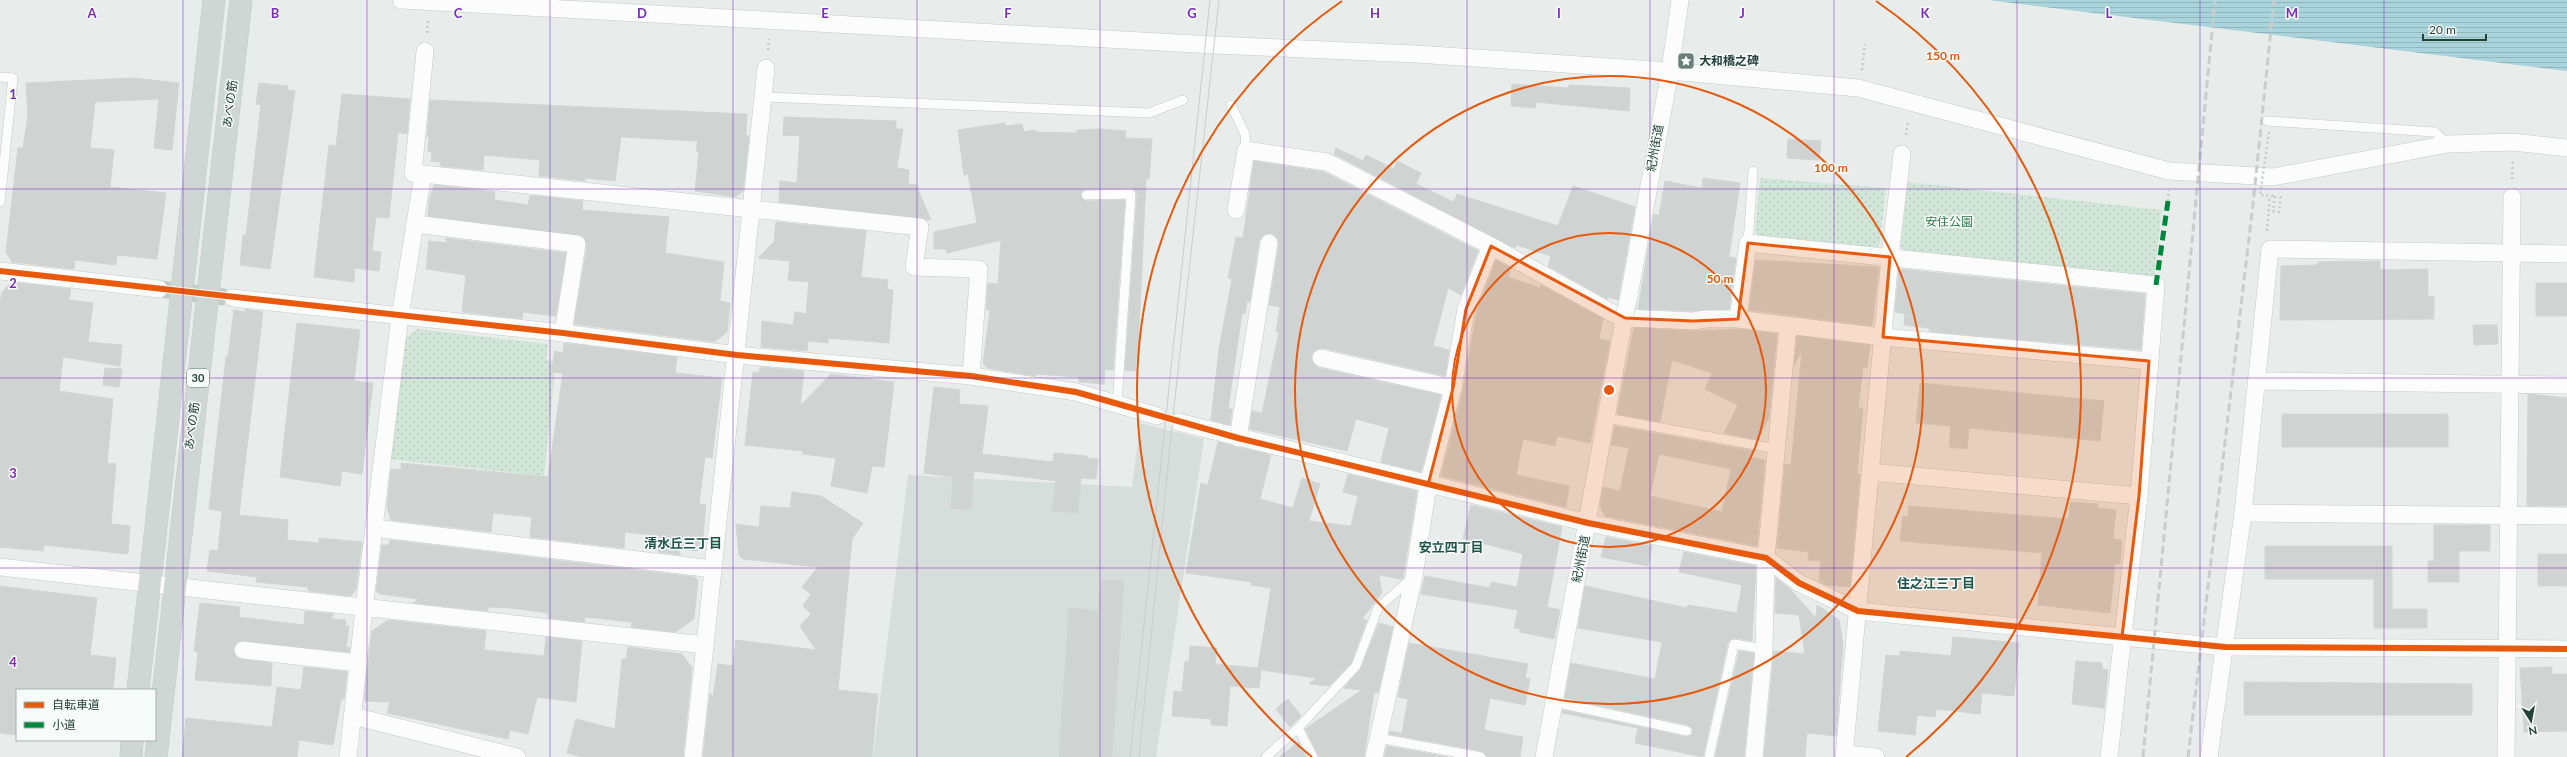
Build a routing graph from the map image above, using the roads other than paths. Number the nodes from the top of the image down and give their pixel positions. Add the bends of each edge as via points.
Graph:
1 (214, 0) edge
2 (241, 0) edge
3 (400, 0) edge
4 (1680, 0) edge
5 (425, 51) road end
6 (1671, 64) junction
7 (766, 68) dead end
8 (0, 77) edge
9 (765, 97) junction
10 (1183, 100) dead end
11 (1231, 105) dead end
12 (2267, 121) dead end
13 (2448, 144) junction
14 (2567, 148) edge
15 (1246, 150) junction
16 (1902, 154) dead end
17 (1753, 170) dead end
18 (423, 174) junction
19 (1086, 195) dead end
20 (2512, 197) road end
21 (0, 202) edge
22 (751, 208) junction
23 (1236, 210) dead end
24 (415, 224) junction
25 (1748, 242) junction
26 (1269, 243) dead end
27 (1491, 246) junction
28 (2511, 252) junction
29 (2567, 254) edge
30 (1890, 257) junction
31 (0, 271) edge
32 (159, 289) tunnel mouth
33 (233, 298) tunnel mouth
34 (400, 316) junction
35 (1625, 316) junction
36 (1738, 319) junction
37 (1788, 326) junction
38 (563, 333) junction
39 (1883, 337) junction
40 (737, 355) junction
41 (1321, 358) dead end
42 (2149, 361) junction
43 (971, 376) junction
44 (2258, 381) junction
45 (2509, 384) junction
46 (2567, 385) edge
47 (1454, 388) junction
48 (1117, 405) junction
49 (1157, 416) dead end
50 (1607, 418) junction
51 (1178, 422) dead end
52 (1238, 438) junction
53 (1777, 449) junction
54 (1870, 472) junction
55 (1428, 484) junction
56 (2139, 496) junction
57 (2243, 513) junction
58 (2509, 516) junction
59 (2567, 516) edge
60 (1588, 523) junction
61 (374, 528) junction
62 (1766, 558) junction
63 (0, 567) edge
64 (713, 569) junction
65 (1414, 576) junction
66 (149, 584) junction
67 (173, 587) junction
68 (364, 609) junction
69 (1858, 611) junction
70 (2122, 637) junction
71 (705, 645) junction
72 (2225, 648) junction
73 (2507, 648) junction
74 (1764, 649) junction
75 (2567, 649) edge
76 (243, 650) dead end
77 (358, 663) junction
78 (138, 689) edge
79 (1554, 702) junction
80 (354, 716) junction
81 (1298, 728) junction
82 (1687, 731) dead end
83 (1378, 738) junction
84 (132, 741) edge
85 (1845, 755) edge
86 (131, 757) edge
87 (156, 757) edge
88 (348, 757) edge
89 (517, 757) edge
90 (693, 757) edge
91 (1266, 757) edge
92 (1313, 757) edge
93 (1374, 757) edge
94 (1482, 757) edge
95 (1544, 757) edge
96 (1709, 757) edge
97 (1754, 757) edge
98 (1876, 757) edge
99 (2109, 757) edge
100 (2209, 757) edge
101 (2506, 757) edge

1 - 66 main road, あべの筋 / 30
2 - 67 main road, あべの筋 / 30
3 - 6 street via 1214,45
4 - 6 street, 紀州街道
5 - 18 street via 413,173
6 - 13 street via 1858,88 2169,171 2273,177
6 - 35 street, 紀州街道, bridge
7 - 9 street
8 - 21 lane via 13,78
9 - 10 lane via 1149,113
9 - 22 street
11 - 15 lane via 1245,134
12 - 13 lane via 2434,132
13 - 14 street via 2513,142
15 - 23 street
15 - 27 street via 1327,162
16 - 30 street
17 - 25 lane
18 - 22 street
18 - 24 street
19 - 48 lane via 1131,194
20 - 28 street
22 - 40 street
22 - 43 street via 920,227 914,267 980,269
24 - 34 street
24 - 38 street via 577,244
25 - 30 street
25 - 36 street
26 - 52 street
27 - 35 street via 1607,311
27 - 47 street via 1466,309
28 - 29 street
28 - 44 street via 2270,249
28 - 45 street
30 - 39 street
30 - 42 street via 2156,285
31 - 32 street
33 - 34 street
34 - 38 street
34 - 61 street
35 - 36 street via 1694,321
35 - 50 street, 紀州街道
36 - 37 street
37 - 39 street
37 - 53 street
38 - 40 street
39 - 42 street
39 - 54 street
40 - 43 street
40 - 64 street
41 - 47 street
42 - 56 street
43 - 48 street via 1076,392
44 - 45 street
44 - 57 street
45 - 46 street
45 - 58 street
47 - 55 street
48 - 49 street
50 - 53 lane
50 - 60 street, 紀州街道
51 - 52 street
52 - 55 street
53 - 62 street
54 - 56 street
54 - 69 street
55 - 60 street
55 - 65 street
56 - 70 street
57 - 58 street
57 - 72 street
58 - 59 street
58 - 73 street
60 - 62 street
60 - 79 street, 紀州街道
61 - 64 street
61 - 68 street
62 - 69 street via 1799,583
62 - 74 street
63 - 66 street
64 - 71 street
65 - 81 lane via 1378,608 1356,666
65 - 83 street
66 - 67 street
66 - 78 main road, あべの筋 / 30
67 - 68 street
67 - 87 main road, あべの筋 / 30
68 - 71 street
68 - 77 street
69 - 70 street
69 - 85 street
70 - 72 street
70 - 99 street
71 - 90 street
72 - 73 street
72 - 100 street
73 - 75 street
73 - 101 street
74 - 96 lane via 1734,644
74 - 97 street
76 - 77 street
77 - 80 street
79 - 82 lane
79 - 95 street, 紀州街道
80 - 88 street
80 - 89 street
81 - 91 lane
81 - 92 lane
83 - 93 street
83 - 94 lane
84 - 86 main road
85 - 98 street

